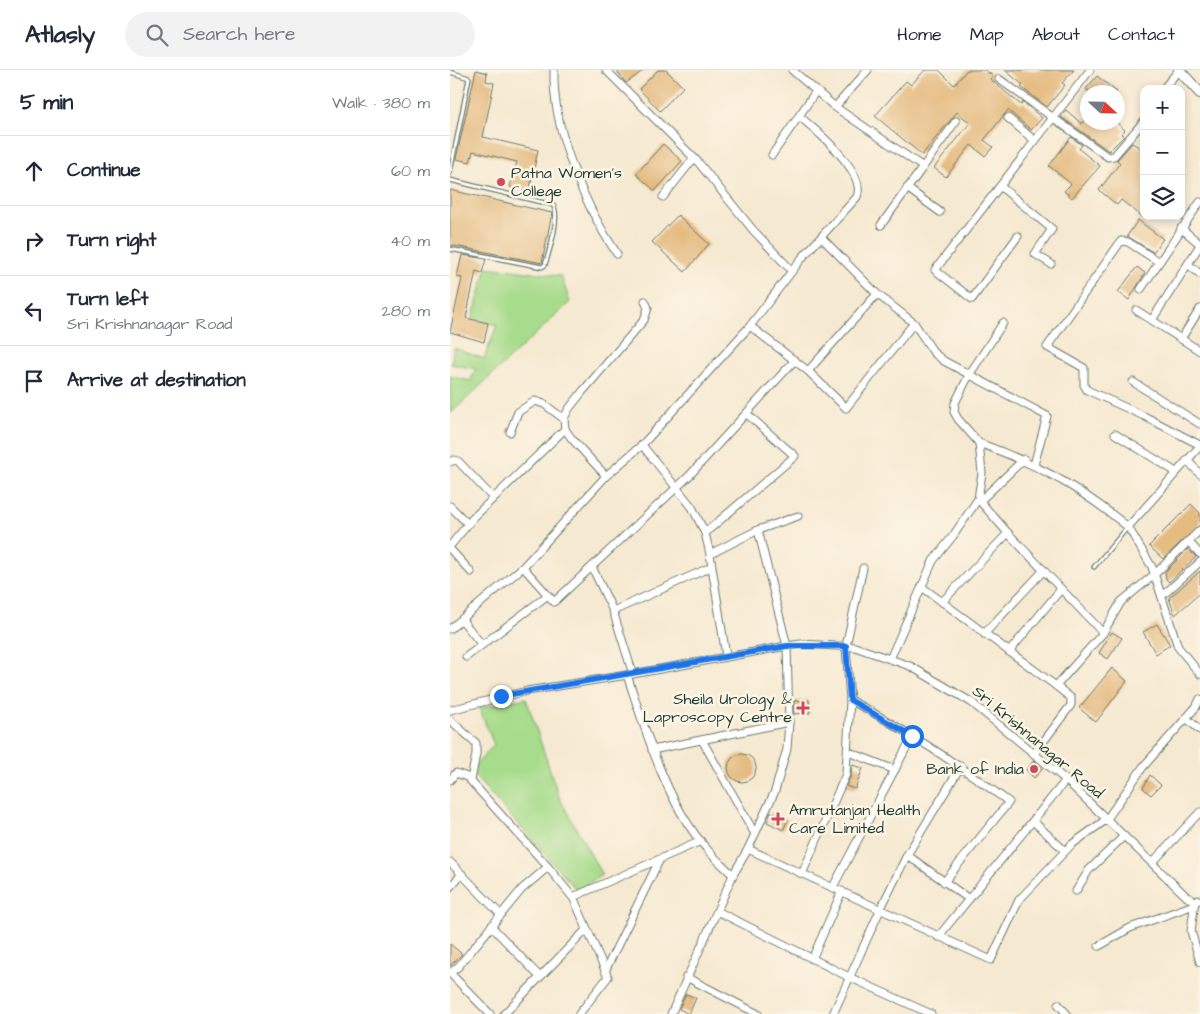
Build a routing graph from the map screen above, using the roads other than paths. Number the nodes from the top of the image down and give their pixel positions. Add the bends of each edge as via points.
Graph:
1 (554, 70) edge
2 (606, 70) edge
3 (792, 70) edge
4 (868, 70) edge
5 (1090, 70) edge
6 (1179, 70) edge
7 (453, 71) edge
8 (1000, 79) dead end
9 (1166, 85) edge
10 (816, 91) junction
11 (1200, 93) edge
12 (835, 107) junction
13 (799, 116) junction
14 (1008, 118) dead end
15 (1053, 119) junction
16 (956, 121) dead end
17 (1140, 125) edge
18 (1036, 140) junction
19 (772, 155) dead end
20 (694, 158) junction
21 (923, 167) junction
22 (450, 173) edge
23 (450, 180) edge
24 (1000, 186) junction
25 (908, 188) junction
26 (662, 197) dead end
27 (1200, 202) edge
28 (940, 212) dead end
29 (881, 225) dead end
30 (1181, 228) junction
31 (1018, 236) dead end
32 (822, 238) junction
33 (1200, 245) edge
34 (450, 249) edge
35 (617, 254) dead end
36 (1159, 262) junction
37 (1050, 264) dead end
38 (1188, 264) junction
39 (792, 271) junction
40 (1200, 274) edge
41 (1141, 289) dead end
42 (877, 294) junction
43 (645, 301) dead end
44 (1200, 309) edge
45 (1136, 310) dead end
46 (1152, 320) junction
47 (914, 323) junction
48 (1003, 324) dead end
49 (750, 326) junction
50 (1181, 339) junction
51 (1200, 351) edge
52 (795, 360) junction
53 (808, 371) junction
54 (969, 375) junction
55 (1133, 382) dead end
56 (747, 414) junction
57 (564, 419) junction
58 (1200, 424) edge
59 (565, 429) junction
60 (510, 432) dead end
61 (1116, 434) dead end
62 (980, 443) junction
63 (642, 445) junction
64 (1200, 446) edge
65 (1024, 459) junction
66 (1187, 460) junction
67 (450, 462) edge
68 (1034, 465) junction
69 (1176, 472) junction
70 (1200, 474) edge
71 (606, 476) junction
72 (677, 487) junction
73 (494, 498) junction
74 (979, 500) junction
75 (450, 506) edge
76 (798, 516) dead end
77 (468, 524) junction
78 (1128, 527) junction
79 (758, 530) junction
80 (1200, 530) edge
81 (705, 533) junction
82 (1008, 533) junction
83 (1188, 541) junction
84 (450, 547) edge
85 (710, 554) junction
86 (1200, 554) edge
87 (1200, 562) edge
88 (523, 566) junction
89 (592, 567) junction
90 (711, 567) junction
91 (1094, 567) dead end
92 (863, 568) dead end
93 (1044, 570) junction
94 (472, 572) dead end
95 (1155, 574) junction
96 (922, 587) junction
97 (1061, 589) junction
98 (548, 595) junction
99 (1162, 596) junction
100 (942, 602) junction
101 (614, 611) junction
102 (462, 620) junction
103 (450, 629) edge
104 (1103, 633) junction
105 (984, 634) junction
106 (482, 644) junction
107 (787, 646) junction
108 (846, 646) junction
109 (1008, 652) junction
110 (726, 656) junction
111 (466, 657) dead end
112 (890, 658) junction
113 (1200, 674) edge
114 (630, 675) junction
115 (1056, 686) junction
116 (1200, 699) edge
117 (850, 700) junction
118 (450, 711) edge
119 (1186, 718) junction
120 (450, 720) edge
121 (789, 722) junction
122 (1200, 730) edge
123 (912, 736) junction
124 (702, 740) junction
125 (652, 750) junction
126 (848, 752) junction
127 (1034, 754) junction
128 (961, 766) junction
129 (895, 770) junction
130 (450, 780) edge
131 (470, 780) junction
132 (1066, 780) junction
133 (1200, 812) edge
134 (1107, 819) junction
135 (1033, 821) junction
136 (755, 834) junction
137 (1124, 836) junction
138 (701, 841) junction
139 (748, 849) junction
140 (1065, 851) junction
141 (907, 855) junction
142 (660, 859) junction
143 (450, 862) edge
144 (1152, 863) junction
145 (548, 867) junction
146 (462, 874) junction
147 (802, 874) junction
148 (733, 875) junction
149 (944, 882) junction
150 (450, 887) edge
151 (833, 887) junction
152 (842, 891) junction
153 (1076, 891) dead end
154 (573, 898) junction
155 (969, 899) junction
156 (1196, 902) edge
157 (881, 908) junction
158 (717, 911) junction
159 (501, 915) junction
160 (491, 926) junction
161 (587, 929) junction
162 (938, 937) junction
163 (1099, 946) dead end
164 (812, 959) junction
165 (1200, 962) edge
166 (605, 971) junction
167 (450, 973) edge
168 (539, 976) junction
169 (849, 977) junction
170 (686, 978) junction
171 (1058, 1004) dead end
172 (490, 1014) edge
173 (504, 1014) edge
174 (579, 1014) edge
175 (671, 1014) edge
176 (758, 1014) edge
177 (833, 1014) edge
178 (931, 1014) edge
179 (1067, 1014) edge

1 - 35 street via 554,100 565,142 588,202
2 - 20 street
3 - 10 street
4 - 12 street
5 - 15 street
6 - 9 street
6 - 11 main road
7 - 22 lane via 469,78
8 - 15 street
10 - 12 street
10 - 13 street
12 - 21 street
13 - 19 street
13 - 32 street via 831,143 859,184 857,197
14 - 18 street
15 - 17 street via 1110,157
15 - 18 street
16 - 21 street
18 - 24 street
20 - 26 street
20 - 39 street via 752,230
21 - 25 street
23 - 34 lane via 553,205 556,212 548,254 542,267
24 - 31 street via 935,270 972,299
24 - 37 street via 1052,229 1035,254
25 - 28 street
25 - 29 street
27 - 30 street
30 - 33 street
30 - 36 street
32 - 39 street
32 - 42 street
33 - 38 street
36 - 41 street
36 - 64 street via 1128,242 1120,242 1047,347 1084,368 1087,390
38 - 40 street
38 - 46 street
39 - 49 street
42 - 47 street
42 - 53 street
43 - 57 street via 648,308 644,320 582,391
44 - 50 street
45 - 46 street
46 - 50 street
47 - 53 street via 846,408
47 - 54 street via 934,353
48 - 54 street
49 - 52 street
49 - 63 street
50 - 51 street
52 - 53 street
52 - 56 street
54 - 62 street via 956,397 954,412
54 - 68 street via 1047,416
55 - 58 street
56 - 72 street
56 - 81 street via 795,456
57 - 59 street
57 - 60 street via 535,401 518,412
59 - 71 street
59 - 73 street
61 - 69 street
62 - 65 street
62 - 74 street via 982,473
63 - 71 street
63 - 72 street
64 - 66 street
65 - 68 street
65 - 74 street
66 - 69 street
66 - 70 street
67 - 73 street via 458,461
68 - 78 street via 1087,495
69 - 78 street
71 - 88 street
72 - 81 street
72 - 89 street
73 - 77 street
74 - 82 street
74 - 96 street via 933,561
75 - 77 street
76 - 79 street
77 - 84 street
78 - 91 lane
78 - 95 street
79 - 85 street
79 - 107 street
80 - 83 street
81 - 85 street
82 - 93 street
82 - 100 street
83 - 86 street
83 - 95 street
84 - 94 street
85 - 90 street
87 - 99 street
88 - 98 street
88 - 102 street
89 - 98 street via 554,602
89 - 101 street
90 - 101 street
90 - 110 street
92 - 108 street
93 - 97 street
93 - 105 street
95 - 99 street
95 - 104 street via 1121,602
96 - 100 street
96 - 112 street
97 - 104 street
97 - 109 street
98 - 106 street
99 - 113 street via 1178,647
100 - 105 street
101 - 114 street
102 - 103 street
102 - 106 street
104 - 115 street
105 - 109 street
106 - 111 street
107 - 108 street, Sri Krishnanagar Road
107 - 110 street, Sri Krishnanagar Road
107 - 121 street
108 - 112 street, Sri Krishnanagar Road
108 - 117 street
109 - 115 street
110 - 114 street, Sri Krishnanagar Road
112 - 127 street, Sri Krishnanagar Road via 910,666 971,702
114 - 118 street, Sri Krishnanagar Road
114 - 125 street
115 - 127 street via 1071,698 1071,706
116 - 119 street
117 - 123 street
117 - 126 street
119 - 122 street
119 - 134 street via 1143,768
120 - 131 street via 476,743
121 - 124 street
121 - 136 street via 787,749 775,791
123 - 128 street
123 - 129 street
124 - 125 street
124 - 136 street
125 - 138 street via 682,813
126 - 129 street
126 - 147 street via 846,774
127 - 132 street, Sri Krishnanagar Road
128 - 141 street
128 - 149 street via 1009,802
129 - 151 street
130 - 131 street via 460,772
131 - 145 street
132 - 134 street, Sri Krishnanagar Road
132 - 135 street
133 - 144 street
134 - 137 street, Sri Krishnanagar Road
134 - 140 street
135 - 140 street
135 - 155 street
136 - 139 street
137 - 144 street, Sri Krishnanagar Road
137 - 153 street via 1089,870
138 - 142 street
138 - 148 street
139 - 147 street
139 - 148 street
140 - 162 street via 1018,900 991,960
141 - 149 street
141 - 157 street
142 - 154 street
142 - 166 street
143 - 146 street
144 - 156 street, Sri Krishnanagar Road
145 - 154 street
145 - 159 street via 522,889
146 - 150 street
146 - 159 street
147 - 151 street
148 - 158 street
149 - 155 street
151 - 152 street
152 - 157 street
152 - 164 street
154 - 161 street
155 - 162 street
156 - 163 street via 1130,928
156 - 165 street via 1191,931
157 - 162 street
157 - 169 street
158 - 164 street
158 - 170 street
159 - 160 street
160 - 167 street
160 - 168 street
161 - 166 street
161 - 168 street
164 - 169 street
166 - 174 street via 608,977
167 - 172 street
168 - 173 street
169 - 177 street
169 - 178 street
170 - 175 street
170 - 176 street
171 - 179 street

